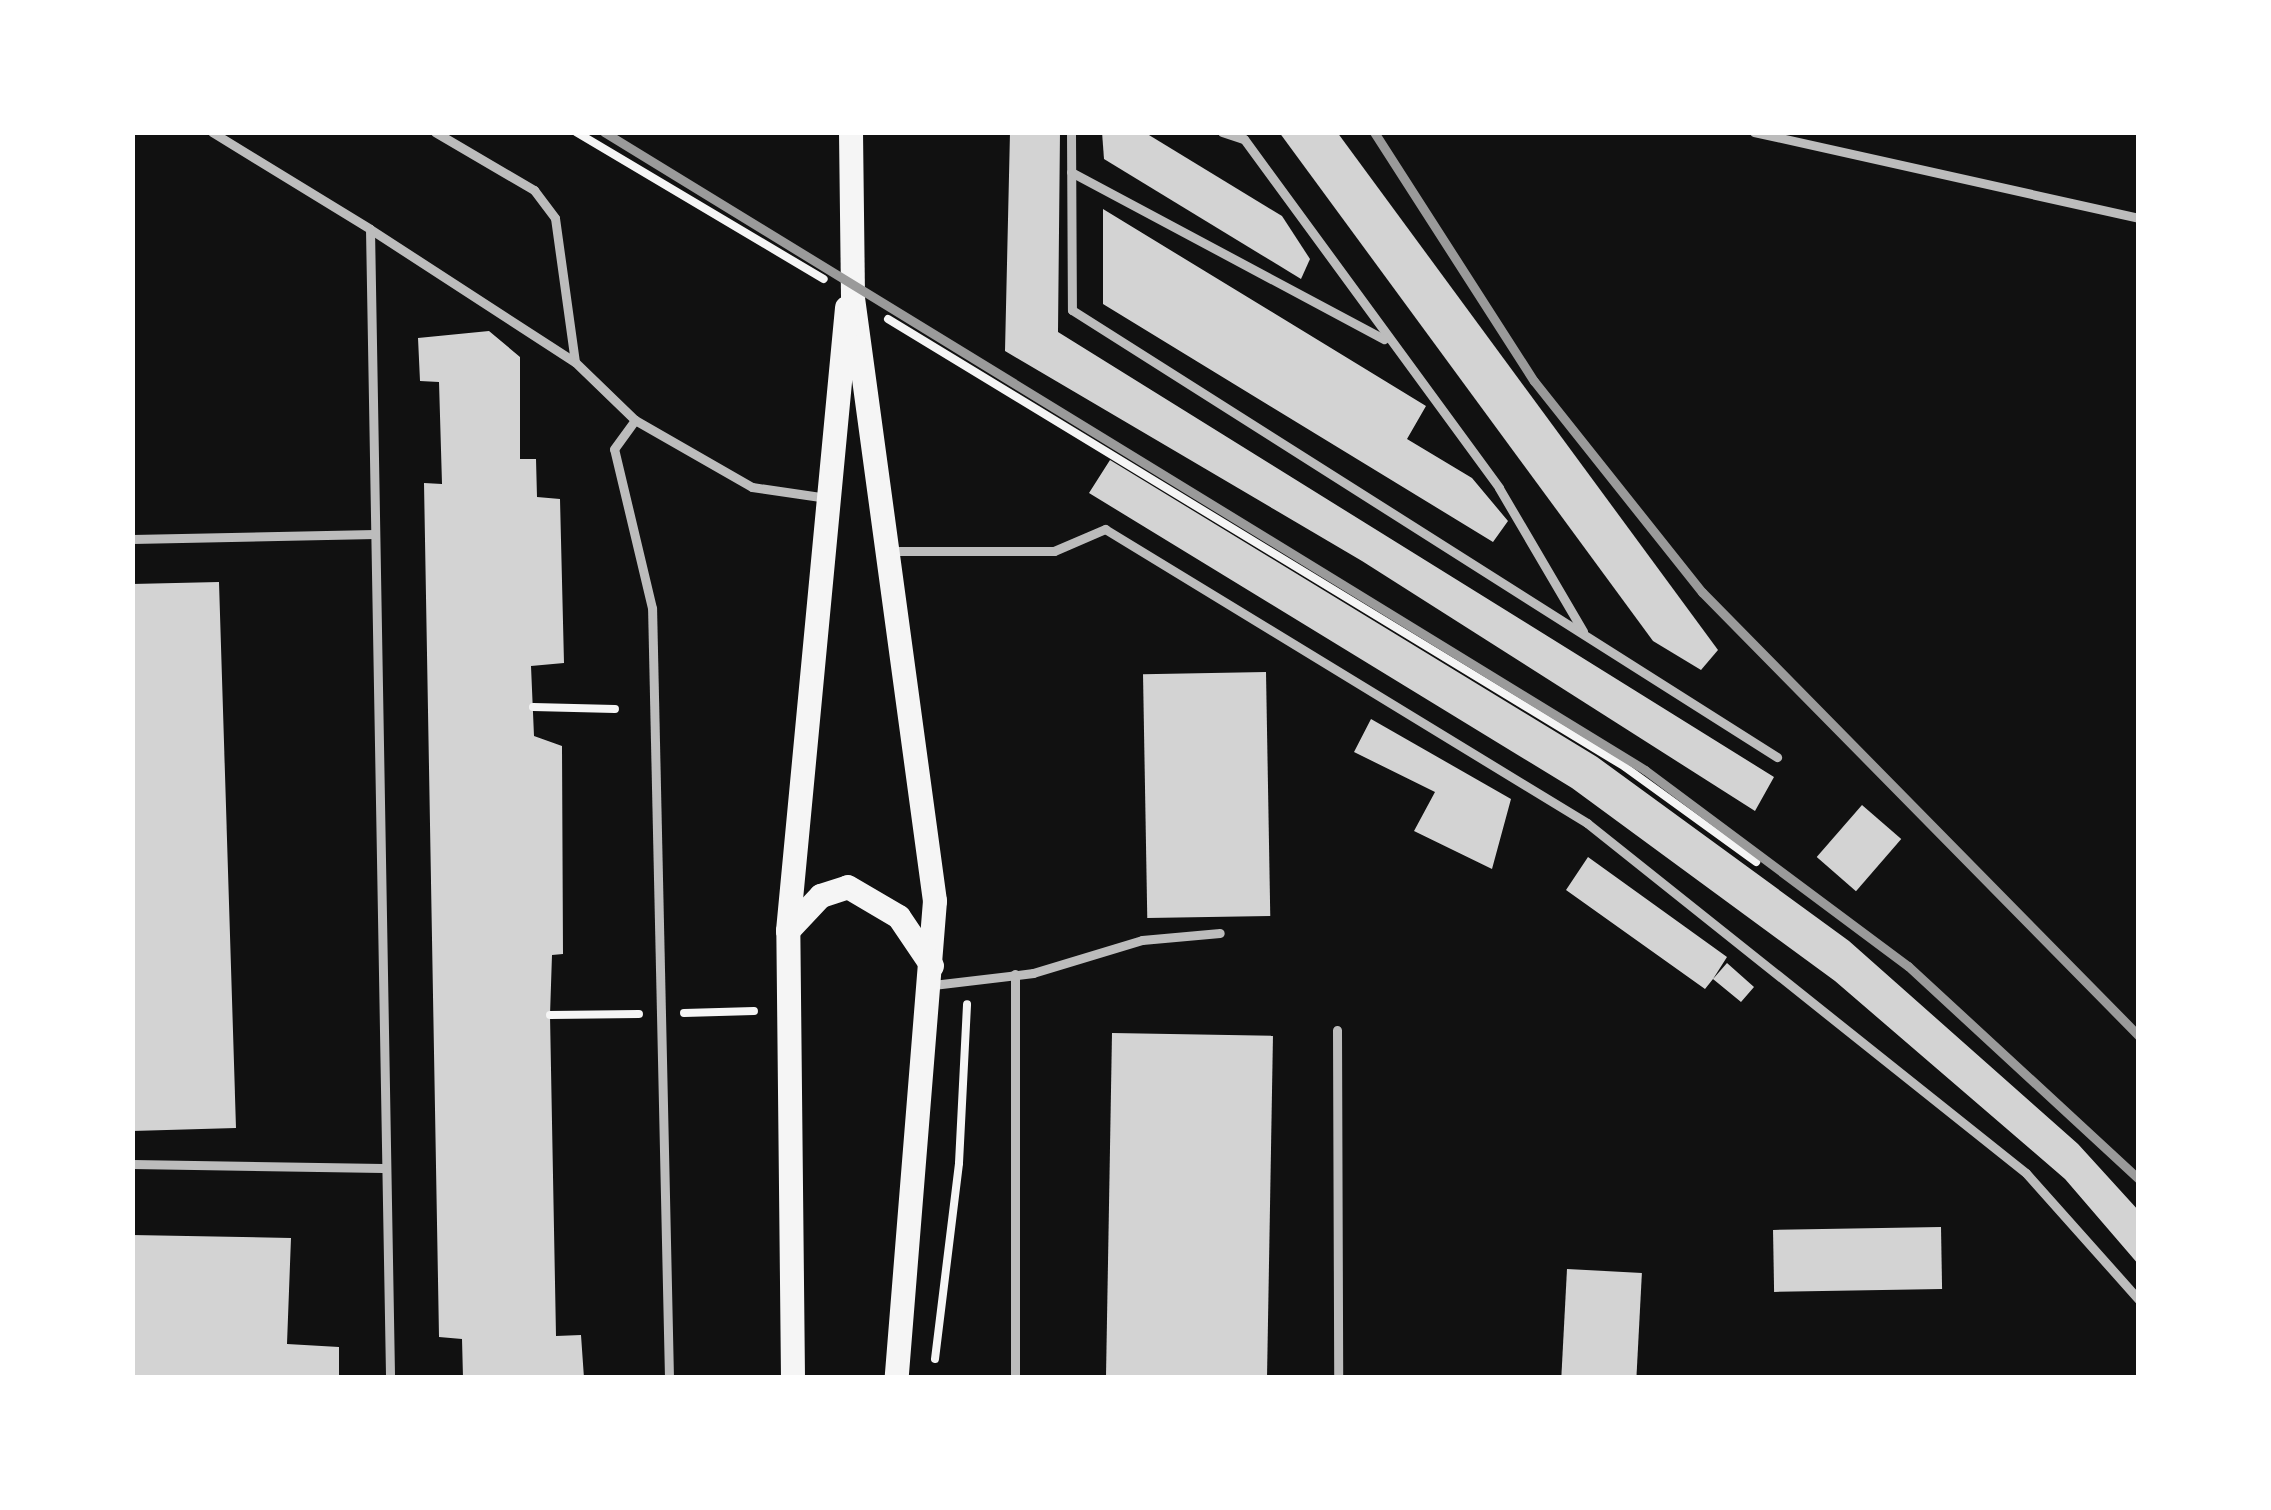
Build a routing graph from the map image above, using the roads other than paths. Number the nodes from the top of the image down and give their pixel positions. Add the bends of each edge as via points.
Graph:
1 (212, 132) edge
2 (435, 132) edge
3 (851, 132) edge
4 (1071, 132) edge
5 (1222, 132) edge
6 (1754, 132) edge
7 (1071, 172) junction
8 (2139, 218) edge
9 (370, 229) junction
10 (852, 292) junction
11 (1390, 343) junction
12 (575, 362) junction
13 (634, 419) junction
14 (827, 498) junction
15 (375, 534) junction
16 (132, 539) edge
17 (893, 551) junction
18 (1586, 636) junction
19 (1778, 757) dead end
20 (788, 931) junction
21 (1220, 933) dead end
22 (1015, 974) junction
23 (932, 975) junction
24 (1337, 1030) dead end
25 (132, 1164) edge
26 (383, 1168) junction
27 (2139, 1300) edge
28 (390, 1378) edge
29 (669, 1378) edge
30 (793, 1378) edge
31 (897, 1378) edge
32 (1015, 1378) edge
33 (1338, 1378) edge

1 - 9 lane
2 - 12 lane via 534,190 555,218
3 - 10 main road
4 - 7 lane
5 - 11 lane via 1244,139
6 - 8 lane
7 - 11 lane
7 - 18 lane via 1072,310
9 - 12 lane
9 - 15 lane
10 - 14 main road
10 - 17 main road
11 - 18 lane via 1499,488
12 - 13 lane
13 - 14 lane via 752,487
13 - 29 lane via 614,449 652,608
14 - 20 main road
15 - 16 lane
15 - 26 lane
17 - 23 main road via 934,901
17 - 27 lane via 1054,551 1105,529 1587,823 2026,1173
18 - 19 lane
20 - 23 main road via 821,896 848,886 898,917
20 - 30 main road
21 - 22 lane via 1142,940
22 - 23 lane
22 - 32 lane
23 - 31 main road
24 - 33 lane
25 - 26 lane
26 - 28 lane

